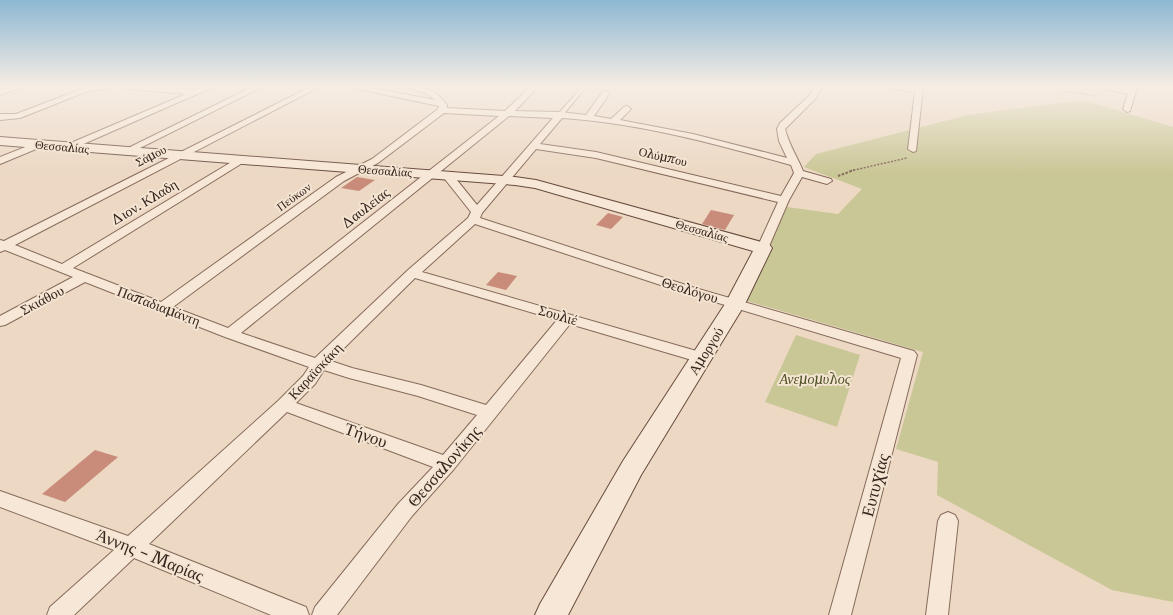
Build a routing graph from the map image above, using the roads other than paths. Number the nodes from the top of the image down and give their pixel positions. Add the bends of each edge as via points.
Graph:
1 (560, 115) edge
2 (18, 116) edge
3 (142, 116) edge
4 (199, 116) edge
5 (258, 116) edge
6 (432, 116) edge
7 (505, 116) edge
8 (567, 116) edge
9 (620, 116) edge
10 (793, 116) edge
11 (916, 116) edge
12 (0, 117) edge
13 (588, 118) joint
14 (613, 122) junction
15 (0, 141) edge
16 (38, 145) junction
17 (534, 146) junction
18 (69, 147) junction
19 (913, 149) road end
20 (127, 151) junction
21 (181, 155) junction
22 (241, 160) junction
23 (0, 161) edge
24 (797, 168) junction
25 (359, 169) junction
26 (432, 175) junction
27 (448, 176) junction
28 (504, 180) junction
29 (827, 181) dead end
30 (784, 200) junction
31 (475, 216) junction
32 (2, 246) edge
33 (763, 248) junction
34 (62, 268) junction
35 (413, 273) junction
36 (84, 277) junction
37 (735, 304) junction
38 (162, 308) junction
39 (567, 318) junction
40 (0, 322) edge
41 (230, 334) junction
42 (909, 355) joint
43 (702, 358) junction
44 (319, 364) junction
45 (284, 405) junction
46 (490, 413) junction
47 (447, 464) junction
48 (0, 499) edge
49 (948, 521) dead end
50 (132, 547) junction
51 (58, 615) edge
52 (298, 615) edge
53 (323, 615) edge
54 (551, 615) edge
55 (840, 615) edge
56 (937, 615) edge

1 - 17 street, Καραϊσκάκη
2 - 12 street
3 - 18 street
4 - 20 street
5 - 21 street, Σάμου
6 - 25 street, Πεύκων via 375,161
7 - 26 street, Δαυλείας
8 - 13 street
9 - 14 street
10 - 24 street via 781,129
11 - 19 street
13 - 14 street
14 - 24 street via 716,142
15 - 16 street, Θεσσαλίας
16 - 18 street, Θεσσαλίας
16 - 23 street
17 - 28 street, Καραϊσκάκη
17 - 30 street, Ολύμπου via 596,154
18 - 20 street, Θεσσαλίας
20 - 21 street, Θεσσαλίας
21 - 22 street, Θεσσαλίας
21 - 32 street, Σάμου
22 - 25 street, Θεσσαλίας
22 - 34 street, Διον. Κλαδη
24 - 29 street
24 - 30 street, Αμοργού
25 - 26 street, Θεσσαλίας
25 - 38 street, Πεύκων via 340,179
26 - 27 street, Θεσσαλίας
26 - 41 street, Δαυλείας
27 - 28 street, Θεσσαλίας
27 - 31 street
28 - 31 street, Καραϊσκάκη
28 - 33 street, Θεσσαλίας via 536,184
30 - 33 street, Αμοργού
31 - 35 street, Καραϊσκάκη
31 - 37 street, Θεολόγου via 568,252
32 - 34 street, Παπαδιαμάντη
33 - 37 street, Αμοργού
34 - 36 street, Παπαδιαμάντη
35 - 39 street, Σουλιέ
35 - 44 street, Καραϊσκάκη
36 - 38 street, Παπαδιαμάντη
36 - 40 street, Σκιάθου
37 - 42 street, Θεολόγου
37 - 43 street, Αμοργού
38 - 41 street, Παπαδιαμάντη
39 - 43 street, Σουλιέ
39 - 46 street, Θεσσαλονίκης
41 - 44 street, Παπαδιαμάντη
42 - 55 street, Ευτυχίας
43 - 54 street, Αμοργού via 632,468
44 - 45 street, Καραϊσκάκη via 309,380
44 - 46 street, Παπαδιαμάντη via 421,391
45 - 47 street, Τήνου
45 - 50 street, Καραϊσκάκη
46 - 47 street, Θεσσαλονίκης
47 - 53 street, Θεσσαλονίκης via 405,510
48 - 50 street, Άννης - Μαρίας
49 - 56 street
50 - 51 street, Καραϊσκάκη
50 - 52 street, Άννης - Μαρίας

